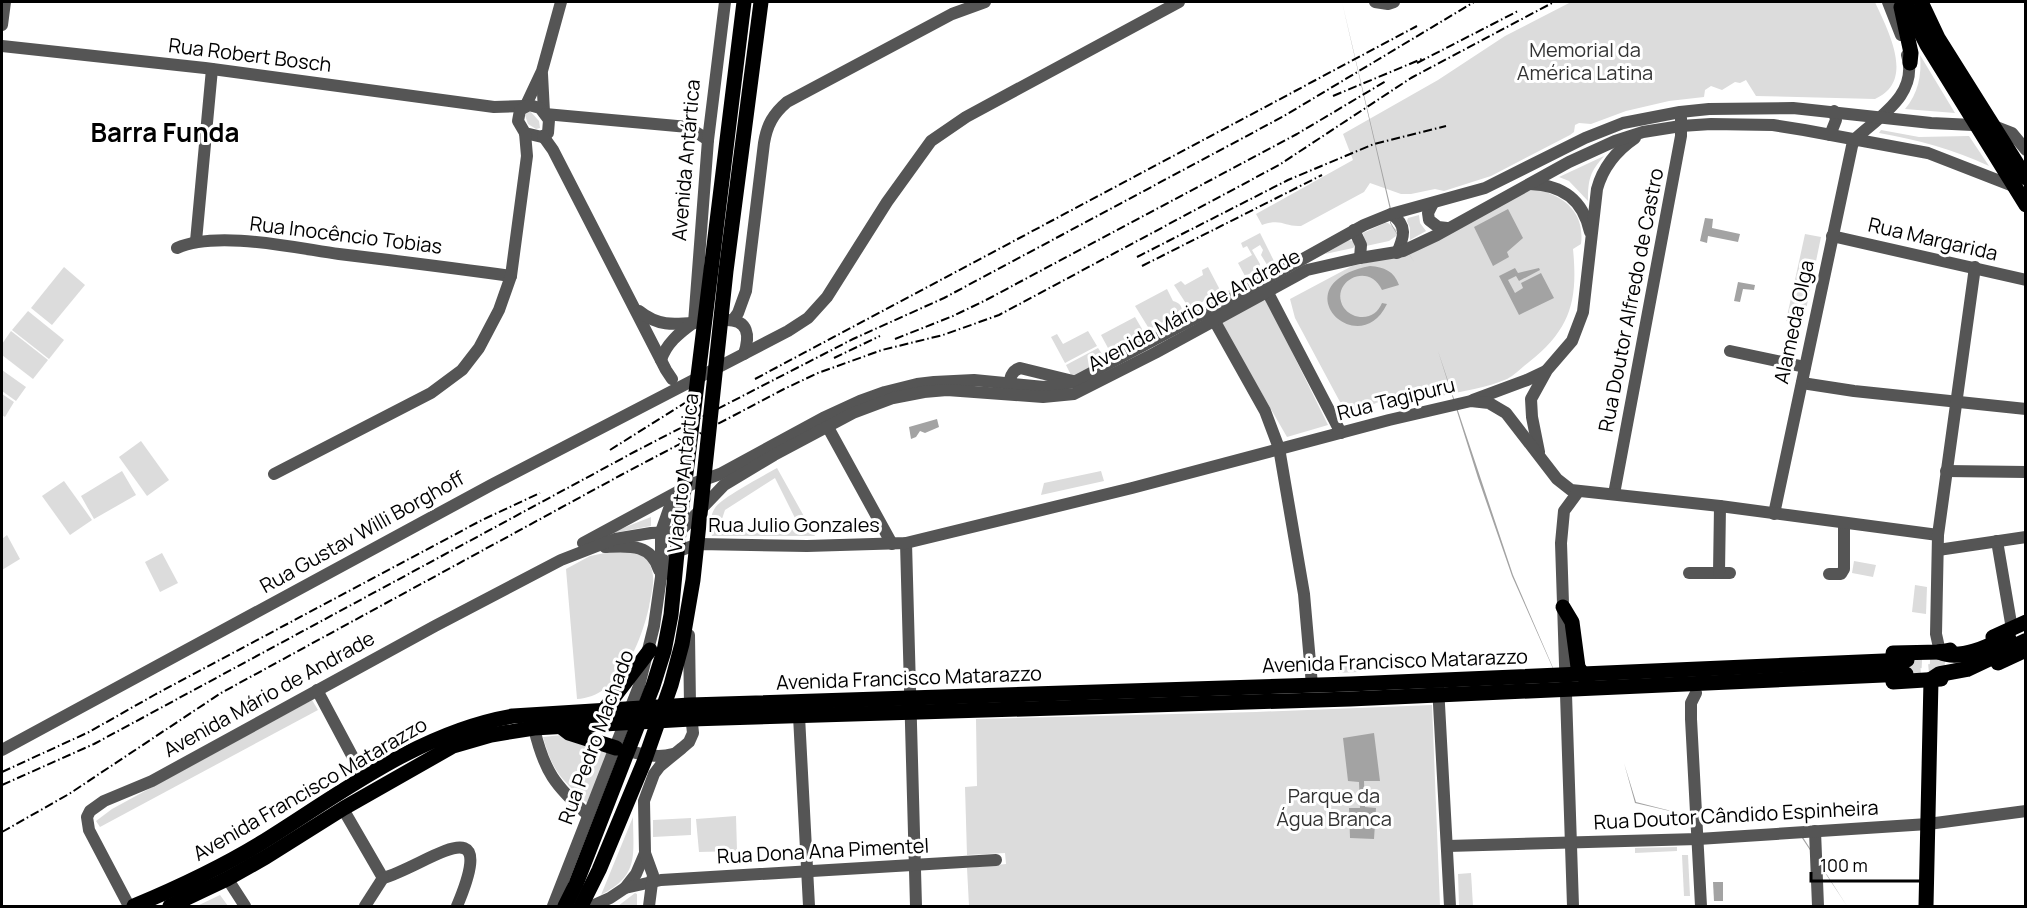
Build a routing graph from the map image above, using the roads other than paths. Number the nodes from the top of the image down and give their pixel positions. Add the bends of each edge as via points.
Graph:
1 (5, 2) edge
2 (561, 2) edge
3 (725, 2) edge
4 (744, 2) edge
5 (761, 2) edge
6 (946, 2) edge
7 (985, 2) edge
8 (1179, 2) edge
9 (1375, 2) edge
10 (1394, 2) edge
11 (1888, 2) edge
12 (1899, 2) edge
13 (1905, 2) edge
14 (1924, 6) edge
15 (952, 14) junction
16 (2, 25) edge
17 (2, 46) edge
18 (1910, 63) junction
19 (212, 69) junction
20 (542, 71) junction
21 (525, 106) junction
22 (494, 107) junction
23 (1834, 111) junction
24 (1680, 112) junction
25 (711, 113) junction
26 (1880, 117) junction
27 (518, 121) junction
28 (545, 125) junction
29 (1976, 125) junction
30 (1682, 126) junction
31 (1994, 126) junction
32 (688, 127) junction
33 (1643, 132) junction
34 (525, 133) junction
35 (1830, 135) junction
36 (1855, 139) junction
37 (708, 140) junction
38 (2025, 150) edge
39 (527, 156) junction
40 (1528, 184) junction
41 (2022, 186) edge
42 (1433, 203) junction
43 (2025, 205) edge
44 (1391, 214) junction
45 (1447, 228) junction
46 (1354, 230) junction
47 (1832, 236) junction
48 (196, 241) junction
49 (1591, 242) junction
50 (177, 248) dead end
51 (1397, 253) junction
52 (1360, 258) junction
53 (1975, 267) junction
54 (511, 276) junction
55 (2025, 280) edge
56 (1267, 291) junction
57 (636, 309) junction
58 (733, 320) junction
59 (1214, 320) junction
60 (694, 322) junction
61 (1730, 351) dead end
62 (744, 354) junction
63 (661, 360) junction
64 (1805, 367) junction
65 (1547, 370) junction
66 (708, 373) junction
67 (672, 379) junction
68 (1802, 383) junction
69 (1009, 388) junction
70 (658, 400) junction
71 (1471, 401) junction
72 (1955, 401) junction
73 (2025, 410) edge
74 (825, 422) junction
75 (1341, 433) junction
76 (1279, 448) junction
77 (1540, 456) junction
78 (1946, 471) junction
79 (2025, 472) edge
80 (274, 474) dead end
81 (720, 474) junction
82 (1578, 492) junction
83 (1614, 494) junction
84 (706, 503) junction
85 (1720, 506) junction
86 (1774, 514) junction
87 (1844, 523) junction
88 (661, 532) junction
89 (1938, 535) junction
90 (2025, 537) edge
91 (1997, 541) junction
92 (906, 543) junction
93 (699, 544) junction
94 (892, 544) junction
95 (589, 549) junction
96 (1938, 550) junction
97 (561, 560) junction
98 (1689, 573) dead end
99 (1829, 574) dead end
100 (661, 577) junction
101 (1563, 607) junction
102 (2021, 627) edge
103 (2025, 641) edge
104 (650, 650) junction
105 (2025, 650) edge
106 (1940, 652) junction
107 (1914, 669) junction
108 (1582, 675) junction
109 (1565, 683) junction
110 (1311, 686) junction
111 (1438, 688) junction
112 (1699, 688) junction
113 (1594, 689) junction
114 (317, 690) junction
115 (911, 706) junction
116 (631, 708) junction
117 (604, 710) junction
118 (691, 712) junction
119 (799, 716) junction
120 (625, 723) junction
121 (560, 726) junction
122 (534, 728) junction
123 (616, 748) junction
124 (2, 750) edge
125 (677, 753) junction
126 (606, 772) junction
127 (364, 778) junction
128 (644, 801) junction
129 (343, 809) junction
130 (2025, 811) edge
131 (588, 815) junction
132 (1928, 825) junction
133 (1815, 831) junction
134 (1698, 838) junction
135 (1571, 844) junction
136 (1448, 846) junction
137 (645, 853) junction
138 (996, 860) dead end
139 (915, 865) junction
140 (807, 871) junction
141 (223, 873) junction
142 (383, 879) junction
143 (652, 882) junction
144 (625, 888) junction
145 (131, 906) edge
146 (170, 906) edge
147 (244, 906) edge
148 (365, 906) edge
149 (457, 906) edge
150 (553, 906) edge
151 (565, 906) edge
152 (581, 906) edge
153 (592, 906) edge
154 (649, 906) edge
155 (809, 906) edge
156 (916, 906) edge
157 (1450, 906) edge
158 (1574, 906) edge
159 (1701, 906) edge
160 (1818, 906) edge
161 (1926, 906) edge

1 - 16 street
2 - 20 street
3 - 25 street, Avenida Antártica
4 - 151 main road, Viaduto Antártica via 664,651
5 - 152 main road, Viaduto Antártica via 682,645 644,762
6 - 15 street
7 - 15 street
8 - 62 street, Rua Gustav Willi Borghoff via 966,117 931,141 827,297 808,318
9 - 10 street
11 - 18 street
12 - 18 main road
13 - 29 main road
14 - 31 main road
15 - 58 street via 787,102 771,119 764,143 746,291
17 - 19 street, Rua Robert Bosch
18 - 26 street via 1907,87
19 - 22 street, Rua Robert Bosch
19 - 48 street
20 - 21 street
20 - 28 street
21 - 22 street, Rua Robert Bosch
21 - 27 street
21 - 28 street via 535,106
22 - 27 street, Rua Robert Bosch
23 - 24 street via 1715,108
23 - 26 street
23 - 35 street via 1835,126
24 - 30 street, Rua Doutor Alfredo de Castro
24 - 42 street, Avenida Mário de Andrade via 1605,129 1499,182
25 - 32 street
25 - 37 street, Avenida Antártica
26 - 29 street
26 - 36 street
27 - 34 street
28 - 32 street via 571,117
28 - 34 street
28 - 39 street
28 - 57 street via 553,150
29 - 31 street
29 - 41 main road
30 - 33 street, Avenida Mário de Andrade
30 - 35 street, Avenida Mário de Andrade via 1773,125
30 - 83 street, Rua Doutor Alfredo de Castro
31 - 38 street via 2012,133
31 - 41 main road
32 - 37 street
33 - 40 street, Avenida Mário de Andrade via 1594,150
33 - 49 street via 1627,143 1605,168 1597,189
34 - 39 street
35 - 36 street, Avenida Mário de Andrade
36 - 41 street, Avenida Mário de Andrade via 1942,157
36 - 47 street, Alameda Olga
37 - 60 street, Avenida Antártica
39 - 54 street
40 - 45 street, Avenida Mário de Andrade
40 - 49 street via 1568,194 1586,218
41 - 43 main road
42 - 44 street, Avenida Mário de Andrade
42 - 45 street via 1429,220 1437,227
44 - 46 street, Avenida Mário de Andrade
44 - 51 street via 1401,222 1404,233
45 - 51 street, Avenida Mário de Andrade
46 - 52 street via 1361,245
46 - 69 street, Avenida Mário de Andrade via 1074,382 1020,368 1013,372
47 - 53 street, Rua Margarida
47 - 64 street, Alameda Olga
48 - 50 street, Rua Inocêncio Tobias
48 - 54 street, Rua Inocêncio Tobias via 251,242
49 - 65 street via 1586,296 1578,328
51 - 52 street, Avenida Mário de Andrade
52 - 56 street, Avenida Mário de Andrade via 1309,269
53 - 55 street, Rua Margarida
53 - 72 street
54 - 80 street via 487,334 462,370 431,393
56 - 59 street, Avenida Mário de Andrade
56 - 75 street
57 - 60 street via 660,323
57 - 63 street
58 - 60 street
58 - 62 street via 748,335
59 - 69 street, Avenida Mário de Andrade via 1074,394 1043,397
59 - 76 street via 1265,411
60 - 63 street via 676,337
61 - 64 street
62 - 66 street, Rua Gustav Willi Borghoff
63 - 67 street
64 - 68 street, Alameda Olga
65 - 71 street
65 - 77 street via 1531,399
66 - 67 street
66 - 70 street, Rua Gustav Willi Borghoff
67 - 70 street
68 - 72 street
68 - 86 street, Alameda Olga
69 - 74 street, Avenida Mário de Andrade via 974,380 917,384 860,400
70 - 124 street, Rua Gustav Willi Borghoff via 493,484
71 - 75 street, Rua Tagipuru
71 - 77 street, Rua Tagipuru via 1489,403 1506,413
72 - 73 street
72 - 78 street
74 - 81 street, Avenida Mário de Andrade
74 - 84 street, Avenida Mário de Andrade via 724,485
74 - 94 street
75 - 76 street, Rua Tagipuru
76 - 92 street, Rua Tagipuru
76 - 110 street via 1304,594
77 - 82 street, Rua Tagipuru via 1564,487
78 - 79 street
78 - 89 street
81 - 88 street, Rua Pedro Machado via 670,506
81 - 97 street, Avenida Mário de Andrade via 692,484 576,547
82 - 83 street
82 - 101 street via 1562,519
83 - 85 street
84 - 88 street, Avenida Mário de Andrade via 683,528
84 - 93 street
85 - 86 street
85 - 98 street via 1724,573
86 - 87 street
87 - 89 street
87 - 99 street via 1844,569 1841,574
88 - 95 street, Avenida Mário de Andrade via 615,539
88 - 100 street, Rua Pedro Machado
89 - 96 street
90 - 91 street
91 - 96 street
91 - 102 street
92 - 94 street, Rua Julio Gonzales
92 - 115 street
93 - 94 street, Rua Julio Gonzales
93 - 100 street, Rua Julio Gonzales via 675,555
93 - 118 street via 688,644
95 - 97 street, Avenida Mário de Andrade
95 - 100 street via 638,546 651,553
96 - 106 street via 1936,634
97 - 114 street, Avenida Mário de Andrade
100 - 104 street, Rua Pedro Machado
101 - 108 main road via 1572,622 1576,660
101 - 109 street
102 - 106 main road
102 - 106 highway, Avenida Francisco Matarazzo via 1975,651
103 - 107 highway, Avenida Francisco Matarazzo via 1967,669 1940,674
104 - 116 street, Rua Pedro Machado
104 - 117 main road
105 - 107 main road via 1974,673
106 - 107 main road, Avenida Francisco Matarazzo
107 - 108 main road, Avenida Francisco Matarazzo via 1744,662 1733,668
107 - 112 main road, Avenida Francisco Matarazzo
107 - 112 main road, Avenida Francisco Matarazzo
107 - 132 main road
108 - 109 main road, Avenida Francisco Matarazzo
108 - 113 main road
109 - 111 main road, Avenida Francisco Matarazzo
109 - 113 main road, Avenida Francisco Matarazzo
109 - 135 street
110 - 111 main road, Avenida Francisco Matarazzo
110 - 115 main road, Avenida Francisco Matarazzo
111 - 115 main road, Avenida Francisco Matarazzo
111 - 136 street
112 - 113 main road, Avenida Francisco Matarazzo
112 - 134 street via 1691,707
114 - 127 street
114 - 145 street, Avenida Mário de Andrade via 90,811 89,830
115 - 118 main road, Avenida Francisco Matarazzo
115 - 119 main road, Avenida Francisco Matarazzo
115 - 139 street
116 - 117 main road, Avenida Francisco Matarazzo
116 - 118 main road, Avenida Francisco Matarazzo
116 - 120 street, Rua Pedro Machado
117 - 127 main road, Avenida Francisco Matarazzo via 486,720 435,740
118 - 119 main road, Avenida Francisco Matarazzo
118 - 120 main road, Avenida Francisco Matarazzo
118 - 125 street via 693,733
119 - 140 street
120 - 121 main road, Avenida Francisco Matarazzo
120 - 123 street, Rua Pedro Machado
121 - 122 main road, Avenida Francisco Matarazzo
121 - 123 main road via 569,733
122 - 129 main road, Avenida Francisco Matarazzo via 453,746
122 - 131 street via 549,772 561,790
123 - 125 street via 659,757
123 - 126 street, Rua Pedro Machado
125 - 128 street via 654,774
126 - 128 street via 619,766 630,768 639,778
126 - 131 street, Rua Pedro Machado
127 - 141 main road, Avenida Francisco Matarazzo via 258,844
128 - 137 street
129 - 141 main road, Avenida Francisco Matarazzo
129 - 142 street
130 - 132 street, Rua Doutor Cândido Espinheira
131 - 150 street, Rua Pedro Machado
132 - 133 street, Rua Doutor Cândido Espinheira
132 - 161 main road
133 - 134 street, Rua Doutor Cândido Espinheira
133 - 160 street
134 - 135 street, Rua Doutor Cândido Espinheira
134 - 159 street
135 - 136 street, Rua Doutor Cândido Espinheira
135 - 158 street
136 - 157 street
137 - 143 street
137 - 144 street
138 - 139 street, Rua Dona Ana Pimentel
139 - 140 street, Rua Dona Ana Pimentel
139 - 156 street
140 - 143 street, Rua Dona Ana Pimentel
140 - 155 street
141 - 145 main road, Avenida Francisco Matarazzo
141 - 146 main road, Avenida Francisco Matarazzo
141 - 147 street
142 - 148 street
142 - 149 street via 445,849 464,849 472,862
143 - 144 street, Rua Dona Ana Pimentel
143 - 154 street
144 - 153 street

